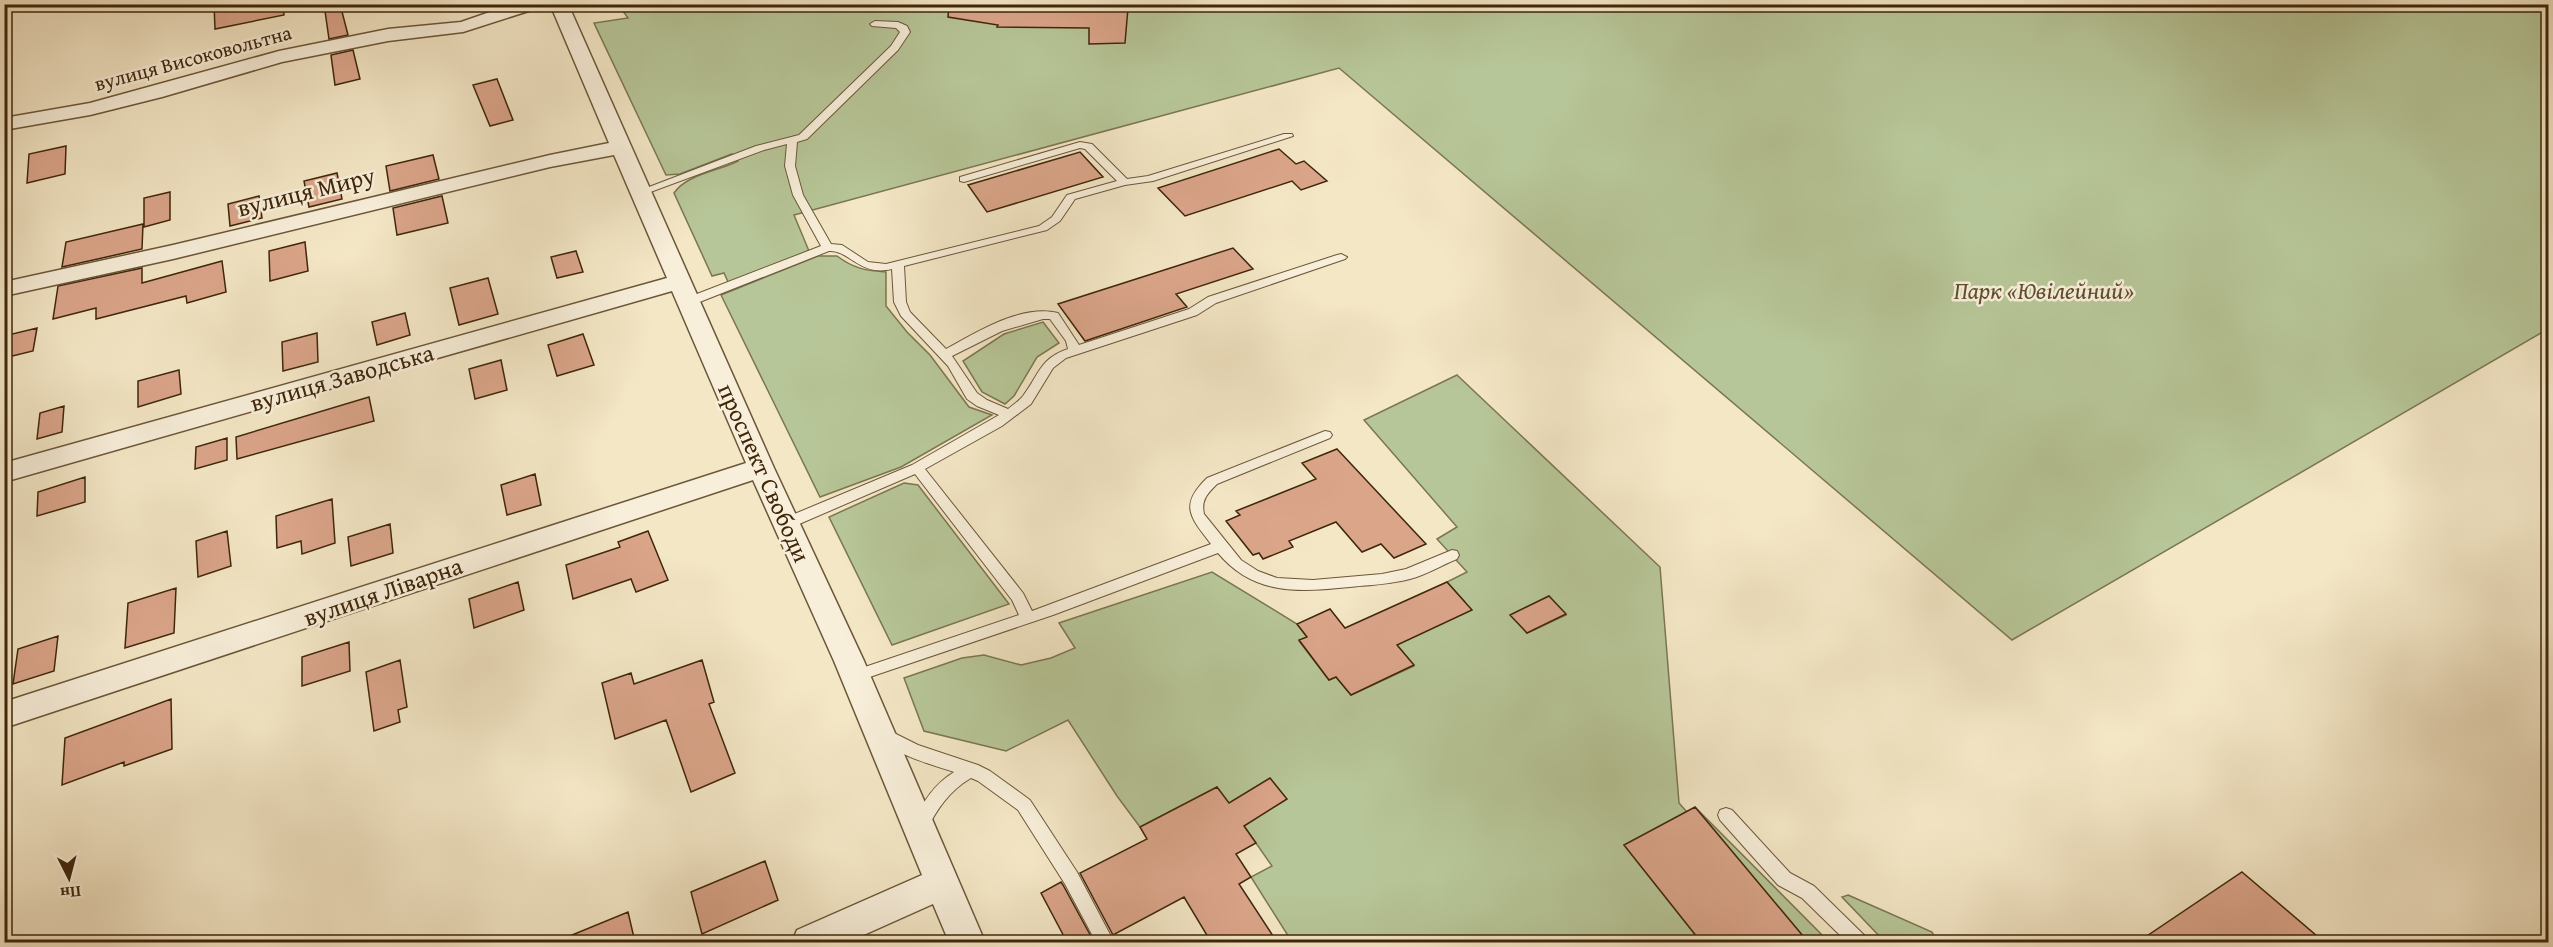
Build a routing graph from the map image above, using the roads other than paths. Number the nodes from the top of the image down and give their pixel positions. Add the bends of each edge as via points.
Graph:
1 (532, 4) edge
2 (559, 4) edge
3 (875, 24) dead end
4 (4, 124) edge
5 (1288, 136) dead end
6 (792, 141) junction
7 (621, 147) junction
8 (964, 179) dead end
9 (1124, 182) junction
10 (641, 192) junction
11 (827, 248) junction
12 (1341, 257) dead end
13 (898, 265) junction
14 (4, 289) edge
15 (683, 292) junction
16 (1076, 352) junction
17 (944, 355) junction
18 (1008, 414) junction
19 (1325, 435) dead end
20 (761, 468) junction
21 (917, 468) junction
22 (4, 473) edge
23 (785, 524) junction
24 (1221, 546) junction
25 (1452, 555) dead end
26 (1028, 617) junction
27 (855, 676) junction
28 (4, 715) edge
29 (878, 731) junction
30 (972, 770) junction
31 (1726, 815) dead end
32 (919, 829) junction
33 (942, 883) junction
34 (810, 942) edge
35 (967, 942) edge
36 (1106, 942) edge
37 (1859, 942) edge

1 - 4 street, вулиця Високовольтна via 463,27 388,35 279,57 90,109
2 - 7 street, проспект Свободи
3 - 6 lane via 898,24 905,32 895,48 833,109 803,137
5 - 9 lane via 1149,179
6 - 10 lane via 760,148
6 - 11 lane via 790,166 798,195
7 - 10 street, проспект Свободи
7 - 14 street, вулиця Миру
8 - 9 lane via 1080,145 1088,147
9 - 13 lane via 1071,197 1048,226
10 - 15 street, проспект Свободи
11 - 13 lane via 838,248 865,265
11 - 15 lane
12 - 16 lane via 1212,300 1193,312
13 - 17 lane via 900,302 905,313
15 - 20 street, проспект Свободи
15 - 22 street, вулиця Заводська
16 - 17 lane via 1054,316 1044,315 999,327
16 - 18 lane via 1048,365 1026,400
17 - 18 lane via 972,396
18 - 21 lane
19 - 24 lane via 1212,481 1198,492 1197,514
20 - 23 street, проспект Свободи
20 - 28 street, вулиця Ліварна
21 - 23 lane
21 - 26 lane via 1018,597
23 - 27 street, проспект Свободи
24 - 25 lane via 1236,564 1253,575 1277,583 1313,585 1409,574
24 - 26 lane
26 - 27 lane
27 - 29 street, проспект Свободи
29 - 30 lane via 912,750
29 - 32 street, проспект Свободи
30 - 32 lane via 942,790
30 - 36 lane via 1024,805
31 - 37 lane via 1784,879 1808,892
32 - 33 street, проспект Свободи
33 - 34 street
33 - 35 street, проспект Свободи

